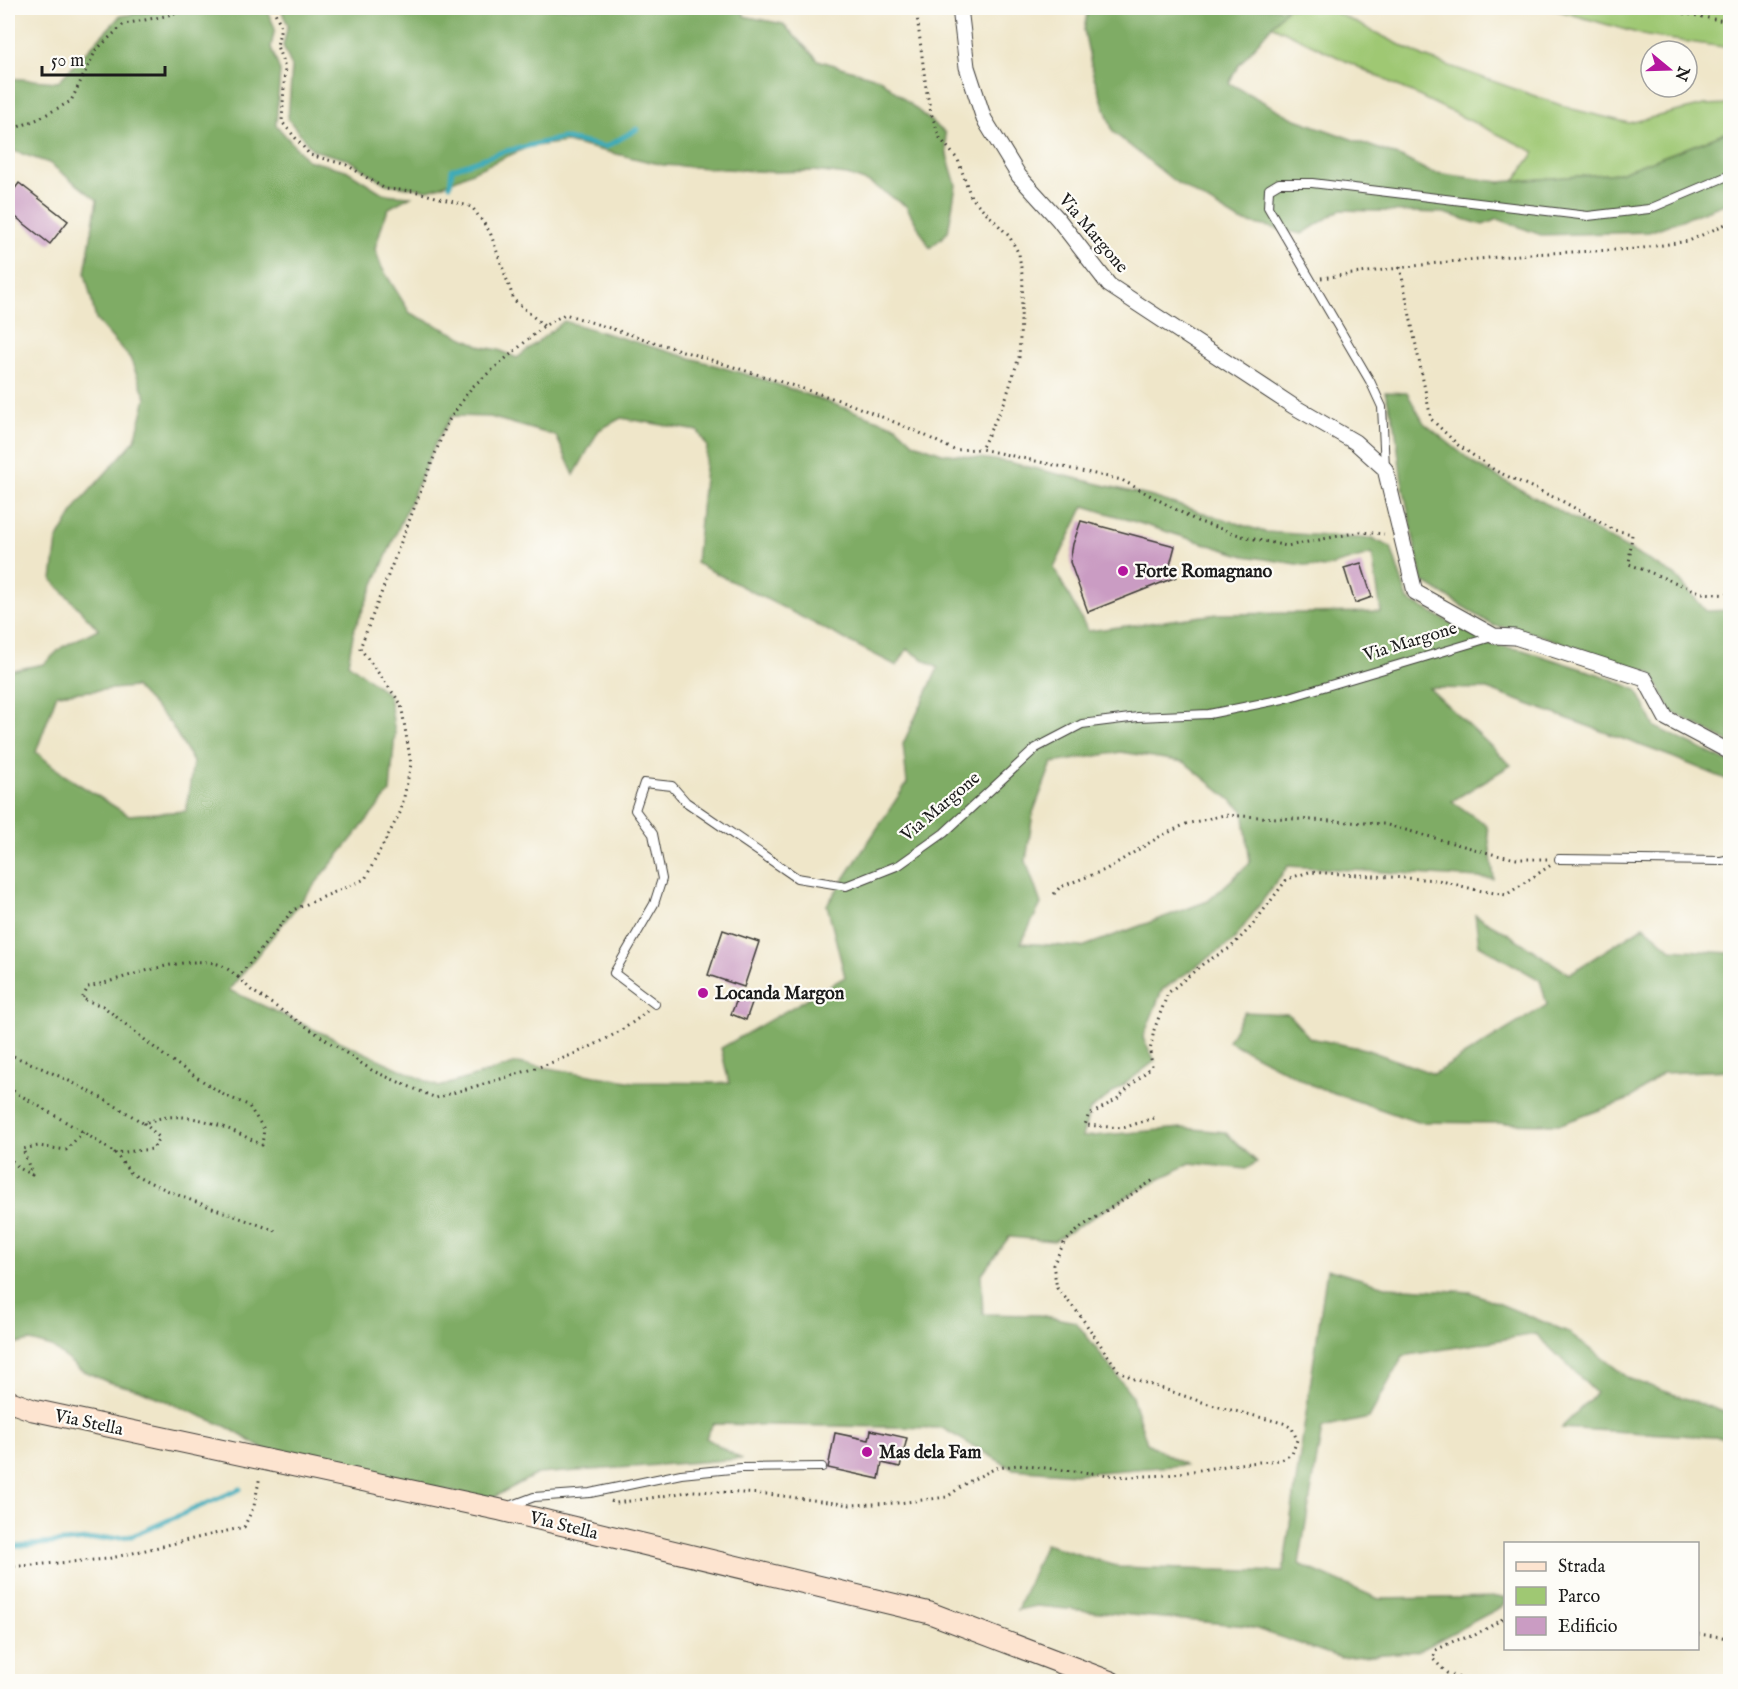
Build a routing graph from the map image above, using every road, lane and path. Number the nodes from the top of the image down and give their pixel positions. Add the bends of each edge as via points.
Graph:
1 (120, 8) edge
2 (125, 8) edge
3 (191, 8) edge
4 (273, 8) edge
5 (916, 8) edge
6 (960, 8) edge
7 (1654, 8) edge
8 (1731, 22) edge
9 (8, 131) edge
10 (1731, 175) edge
11 (1731, 222) edge
12 (1400, 267) junction
13 (1311, 279) junction
14 (544, 326) junction
15 (981, 449) junction
16 (1385, 469) junction
17 (1401, 534) junction
18 (1731, 595) edge
19 (1494, 636) junction
20 (1731, 753) edge
21 (1559, 859) junction
22 (1731, 859) edge
23 (1054, 894) dead end
24 (239, 976) junction
25 (655, 1004) joint
26 (8, 1054) edge
27 (8, 1088) edge
28 (1154, 1118) dead end
29 (143, 1123) junction
30 (83, 1132) junction
31 (115, 1153) junction
32 (8, 1156) edge
33 (1155, 1179) dead end
34 (276, 1231) dead end
35 (8, 1401) edge
36 (264, 1460) junction
37 (822, 1467) dead end
38 (590, 1493) junction
39 (501, 1510) junction
40 (8, 1567) edge
41 (1504, 1618) edge
42 (1699, 1634) edge
43 (1731, 1638) edge
44 (1111, 1682) edge
45 (1470, 1682) edge

1 - 2 path
3 - 9 path via 124,24 96,51 71,101
4 - 14 path via 281,26 278,46 285,68 282,122 310,155 347,165 385,189 414,191 472,207 490,232 514,300
5 - 15 path via 926,88 940,138 958,160 971,197 1009,236 1019,254 1023,280 1019,357 1005,401
6 - 16 street, Via Margone via 967,68 984,119 1019,176 1109,285 1293,406 1355,442
7 - 8 path
10 - 13 lane, Via Margone via 1649,209 1588,216 1312,183 1279,183 1269,189 1268,207
11 - 12 path via 1689,241 1636,249 1529,254
12 - 13 path
12 - 18 path via 1431,419 1458,445 1496,471 1614,530 1632,534 1629,564 1702,593
13 - 16 lane, Via Margone via 1382,407
14 - 15 path via 565,314 845,402 954,450
14 - 24 path via 472,387 447,423 360,648 401,704 411,764 401,811 365,879 293,910
15 - 17 path via 1122,480 1197,521 1277,544 1287,546 1360,532
16 - 17 street, Via Margone
17 - 19 street, Via Margone via 1415,592
19 - 20 street, Via Margone via 1515,637 1645,679 1666,718
19 - 25 lane, Via Margone via 1283,699 1209,714 1082,724 1036,748 944,833 908,858 846,886 797,878 686,802 672,786 644,783 635,810 653,834 662,879 654,904 614,973
21 - 22 lane
21 - 23 path via 1496,855 1384,824 1224,815 1186,824 1105,870 1060,887
21 - 28 path via 1506,895 1438,880 1309,872 1287,879 1230,948 1204,963 1168,993 1154,1030 1152,1066 1117,1099 1088,1116 1085,1125 1123,1128
24 - 25 path via 251,990 374,1071 435,1098 579,1053 635,1022
24 - 29 path via 222,965 194,961 88,987 82,999 103,1006 166,1057 224,1095 248,1105 264,1130 262,1144 228,1128 193,1119 168,1117
26 - 29 path via 102,1096
27 - 30 path
29 - 31 path via 159,1137 153,1149
30 - 31 path
30 - 32 path via 66,1150 38,1146 23,1149 32,1175 18,1168
31 - 34 path via 130,1172 153,1184
33 - 38 path via 1081,1227 1064,1244 1053,1265 1057,1288 1118,1370 1178,1394 1283,1423 1292,1428 1298,1440 1292,1454 1280,1460 1167,1475 1128,1476 1018,1465 996,1468 946,1497 899,1503 850,1505 768,1494 693,1491 616,1503
35 - 36 main road, Via Stella via 33,1410
36 - 39 main road, Via Stella
36 - 40 path via 254,1506 244,1527 107,1559
37 - 38 lane via 741,1468 681,1474
38 - 39 lane via 534,1497
39 - 44 main road, Via Stella via 930,1613
41 - 45 path via 1436,1650 1433,1659 1447,1673
42 - 43 path

